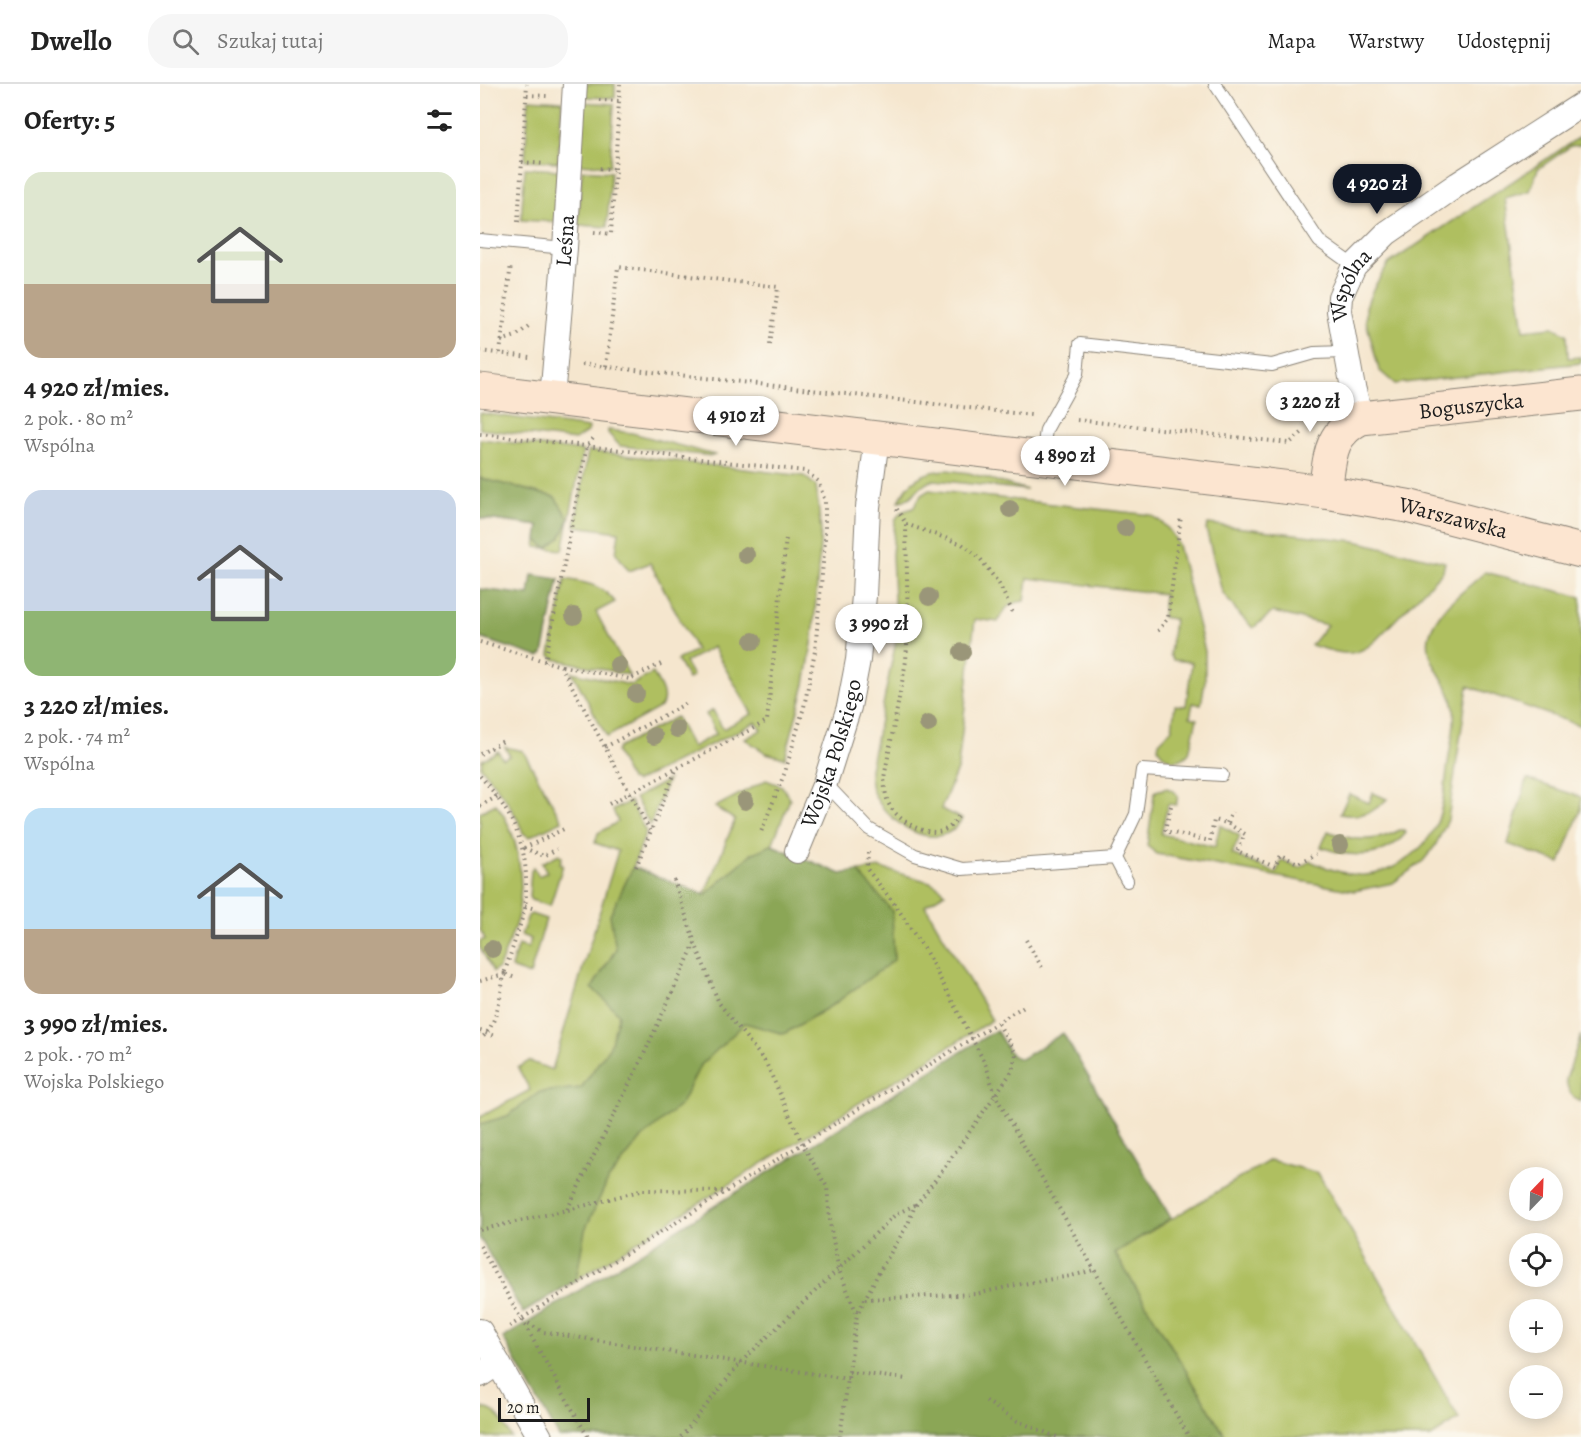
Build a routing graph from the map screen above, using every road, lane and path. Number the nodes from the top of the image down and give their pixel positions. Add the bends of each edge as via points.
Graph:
1 (527, 84) edge
2 (575, 84) edge
3 (620, 84) edge
4 (1215, 84) edge
5 (1581, 105) edge
6 (570, 166) junction
7 (615, 169) junction
8 (566, 239) junction
9 (480, 240) edge
10 (517, 244) junction
11 (1354, 266) junction
12 (770, 345) dead end
13 (480, 351) edge
14 (1345, 352) junction
15 (500, 353) junction
16 (532, 357) dead end
17 (575, 363) dead end
18 (606, 366) junction
19 (480, 390) edge
20 (1581, 394) edge
21 (552, 398) junction
22 (1052, 417) junction
23 (1361, 418) junction
24 (598, 432) dead end
25 (480, 434) edge
26 (877, 439) junction
27 (1290, 443) dead end
28 (587, 446) junction
29 (1042, 458) junction
30 (1325, 492) junction
31 (897, 509) dead end
32 (1181, 516) dead end
33 (906, 524) junction
34 (786, 538) dead end
35 (1581, 551) edge
36 (1014, 615) dead end
37 (1158, 632) dead end
38 (480, 642) edge
39 (545, 662) junction
40 (663, 663) dead end
41 (561, 666) junction
42 (687, 703) dead end
43 (505, 740) dead end
44 (605, 747) junction
45 (480, 754) edge
46 (677, 768) junction
47 (1222, 775) dead end
48 (480, 776) edge
49 (825, 783) junction
50 (629, 794) junction
51 (498, 796) junction
52 (609, 804) dead end
53 (480, 806) edge
54 (1171, 806) dead end
55 (1232, 812) dead end
56 (958, 817) dead end
57 (1227, 823) junction
58 (566, 828) dead end
59 (869, 829) junction
60 (651, 832) junction
61 (761, 832) dead end
62 (524, 848) junction
63 (557, 849) dead end
64 (797, 851) dead end
65 (1316, 854) dead end
66 (1115, 858) junction
67 (636, 867) dead end
68 (674, 880) dead end
69 (1127, 881) dead end
70 (525, 906) junction
71 (536, 909) dead end
72 (1026, 940) dead end
73 (695, 943) junction
74 (1044, 972) dead end
75 (504, 974) junction
76 (516, 978) dead end
77 (480, 981) edge
78 (1024, 1006) dead end
79 (998, 1023) junction
80 (480, 1031) edge
81 (488, 1034) junction
82 (497, 1037) dead end
83 (480, 1039) edge
84 (972, 1039) junction
85 (995, 1095) junction
86 (803, 1145) junction
87 (727, 1191) junction
88 (915, 1205) junction
89 (567, 1210) junction
90 (480, 1230) edge
91 (480, 1246) edge
92 (839, 1270) junction
93 (1094, 1270) junction
94 (865, 1299) junction
95 (857, 1314) junction
96 (521, 1319) junction
97 (483, 1336) edge
98 (740, 1362) junction
99 (489, 1369) edge
100 (849, 1372) junction
101 (848, 1379) junction
102 (906, 1380) dead end
103 (986, 1401) dead end
104 (540, 1437) edge
105 (588, 1437) edge
106 (681, 1437) edge
107 (840, 1437) edge
108 (1057, 1437) edge
109 (1189, 1437) edge

1 - 10 path
2 - 6 street, Leśna
3 - 7 path
4 - 11 lane via 1319,241
5 - 11 street, Wspólna via 1387,233
6 - 7 path
6 - 8 street, Leśna
7 - 8 path via 611,234
8 - 10 lane
8 - 21 street, Leśna
9 - 10 lane
10 - 15 path via 512,256
11 - 14 street, Wspólna via 1339,310
12 - 18 path via 778,287 618,267
13 - 15 path
14 - 22 lane via 1314,353 1272,365 1080,344 1077,374
14 - 23 street, Wspólna
15 - 16 path
17 - 18 path
18 - 22 path
19 - 21 main road
20 - 23 main road, Boguszycka
21 - 26 main road
22 - 27 path
22 - 29 lane
23 - 30 main road via 1341,431 1335,441
24 - 28 path
25 - 28 path
26 - 29 main road
26 - 49 street, Wojska Polskiego via 868,507 858,660 849,707
28 - 39 path
28 - 61 path via 805,471 818,481 825,501 825,541 815,651 785,771
29 - 30 main road
30 - 35 main road, Warszawska via 1407,506
31 - 33 path
32 - 37 path via 1168,618
33 - 36 path via 962,544 979,557 999,584
33 - 56 path via 906,662 884,778 885,792 900,817 933,832 948,828
34 - 46 path via 766,721
38 - 39 path
39 - 41 path
40 - 41 path via 630,679
41 - 44 path
42 - 44 path
43 - 45 path
44 - 50 path
46 - 50 path
46 - 60 path
47 - 66 lane via 1142,770 1136,814
48 - 51 path
49 - 59 lane
49 - 64 street, Wojska Polskiego
50 - 52 path
50 - 60 path
51 - 53 path
51 - 62 path
54 - 57 path via 1165,831 1209,841 1214,820
55 - 57 path
57 - 65 path via 1245,834 1237,851 1275,867 1280,855 1298,863
58 - 62 path
59 - 66 lane via 915,855 962,869
59 - 84 path via 867,869 897,906 927,954
60 - 67 path
62 - 63 path via 544,856
62 - 70 path
66 - 69 lane
68 - 73 path
70 - 71 path
70 - 75 path
72 - 74 path
73 - 86 path via 719,1004 766,1063
73 - 89 path
75 - 76 path
75 - 77 path
75 - 81 path via 501,998
78 - 79 path
79 - 84 path
79 - 85 path via 1016,1054 1012,1071
80 - 81 path
81 - 82 path
81 - 83 path
84 - 85 path via 986,1065
84 - 86 path
85 - 88 path
85 - 93 path
86 - 87 path
86 - 92 path via 826,1187
87 - 89 path via 644,1190
87 - 96 path
88 - 92 path via 896,1214
88 - 94 path via 909,1224
89 - 90 path
91 - 96 path
92 - 95 path
92 - 98 path
93 - 94 path via 976,1294
93 - 109 path
94 - 95 path
95 - 100 path
96 - 97 path
96 - 98 path via 543,1332
96 - 105 path
97 - 99 street
98 - 101 path
98 - 106 path
99 - 104 street
100 - 101 path
100 - 102 path
101 - 107 path
103 - 108 path via 1017,1421

